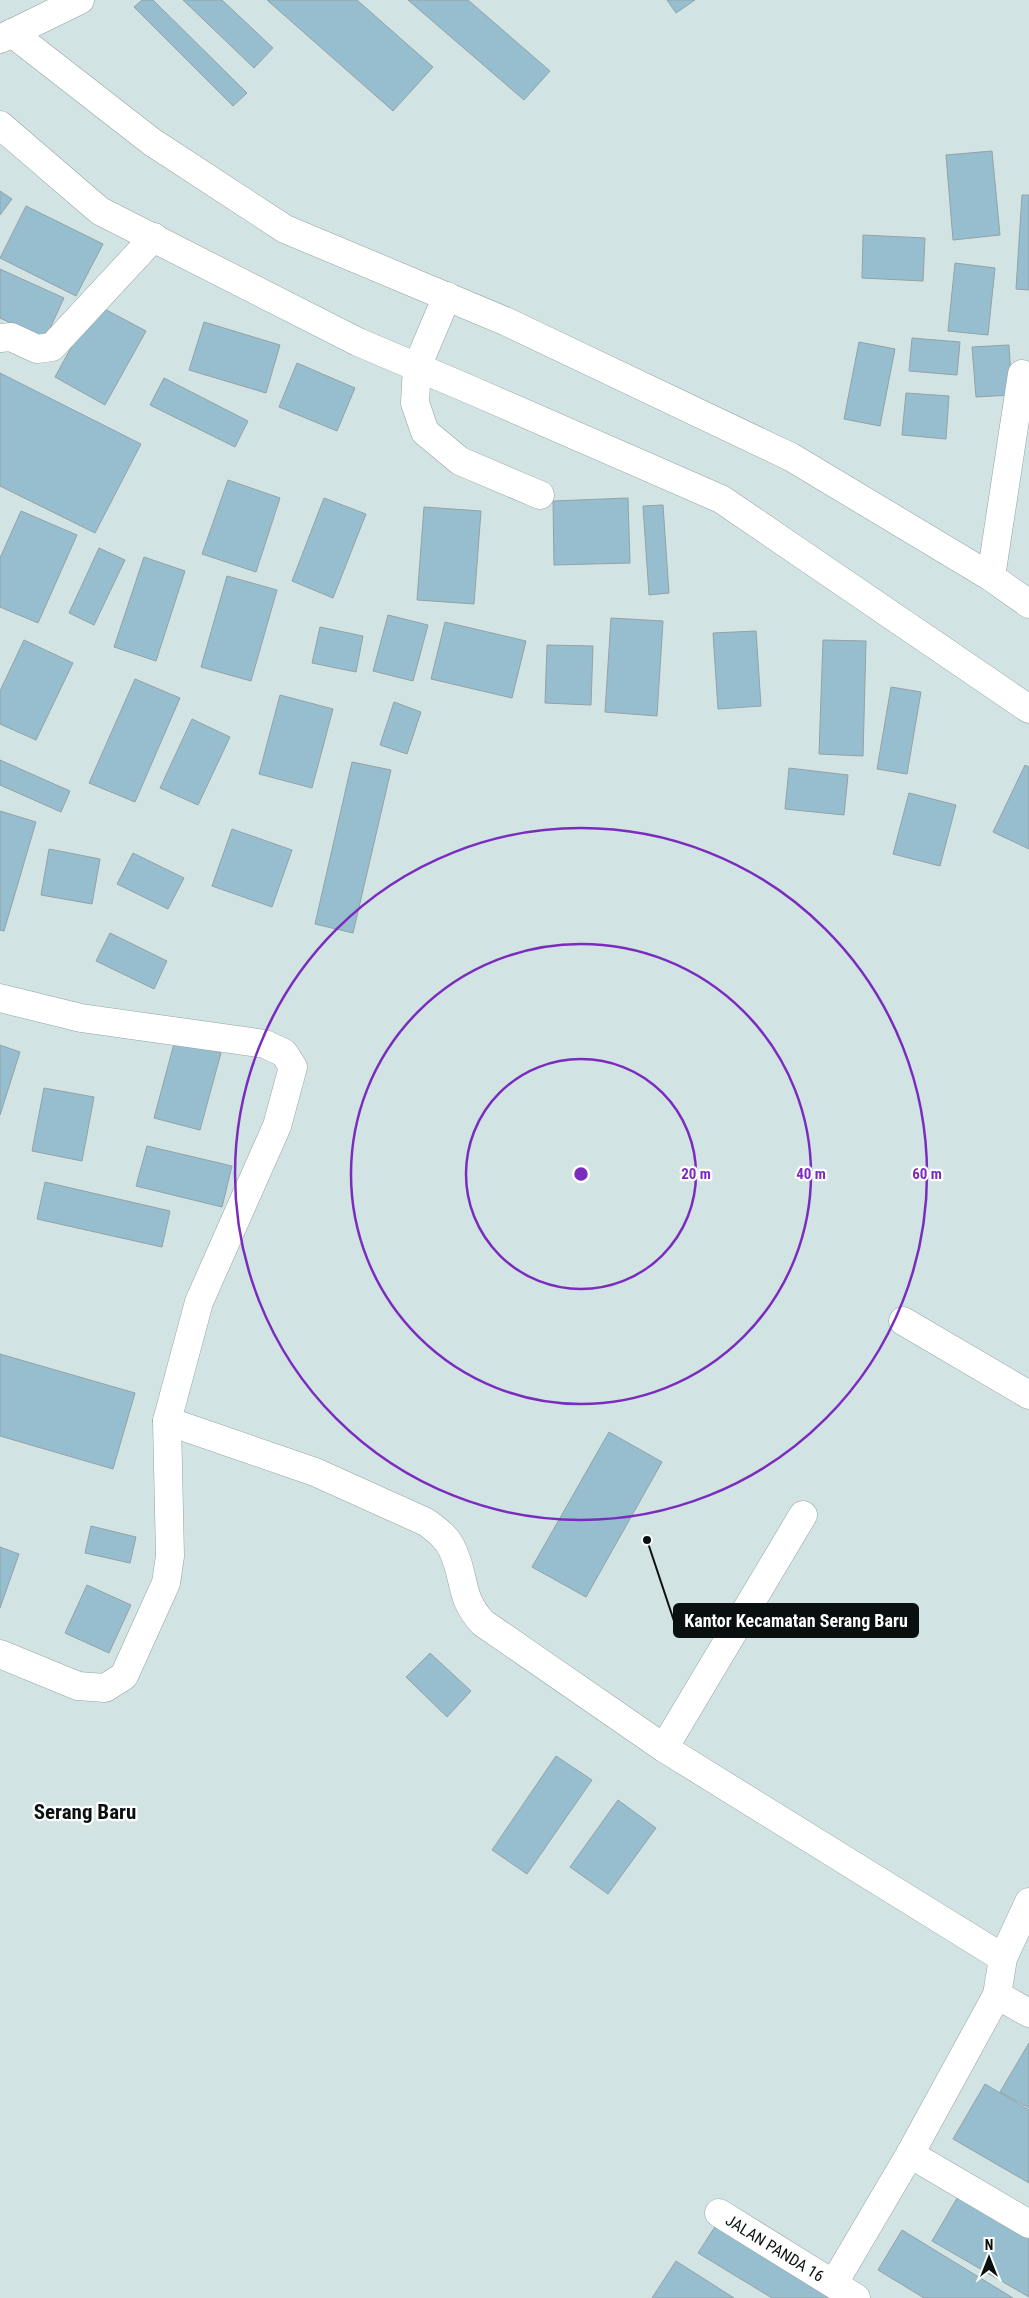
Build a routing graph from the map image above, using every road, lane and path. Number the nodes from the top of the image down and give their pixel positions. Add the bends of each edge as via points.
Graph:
1 (80, 0) edge
2 (6, 36) edge
3 (0, 125) edge
4 (154, 237) junction
5 (447, 296) junction
6 (0, 338) edge
7 (417, 367) junction
8 (1022, 374) dead end
9 (540, 495) dead end
10 (991, 577) junction
11 (1029, 604) edge
12 (1029, 709) edge
13 (0, 998) edge
14 (903, 1321) dead end
15 (1029, 1395) edge
16 (167, 1421) junction
17 (803, 1515) dead end
18 (0, 1654) edge
19 (664, 1748) junction
20 (1029, 1902) edge
21 (1003, 1958) junction
22 (997, 1995) junction
23 (1029, 2014) edge
24 (910, 2154) junction
25 (720, 2213) dead end
26 (1029, 2224) edge
27 (834, 2283) junction
28 (856, 2298) edge

1 - 2 street
2 - 5 street via 152,142 285,229
3 - 4 street via 100,210
4 - 6 street via 52,347 37,349 11,337
4 - 7 street via 358,342
5 - 7 street
5 - 10 street via 791,457
7 - 9 street via 415,403 425,432 460,462
7 - 12 street via 721,499
8 - 10 street
10 - 11 street
13 - 16 street via 81,1018 265,1044 284,1053 292,1067 277,1126 199,1302
14 - 15 street
16 - 18 street via 170,1556 166,1583 124,1676 104,1688 78,1686
16 - 19 street via 315,1472 426,1522 442,1534 453,1551 466,1599 483,1623
17 - 19 street
19 - 21 street
20 - 21 street
21 - 22 street
22 - 23 street
22 - 24 street
24 - 26 street
24 - 27 street
25 - 27 street, JALAN PANDA 16
27 - 28 street, JALAN PANDA 16

